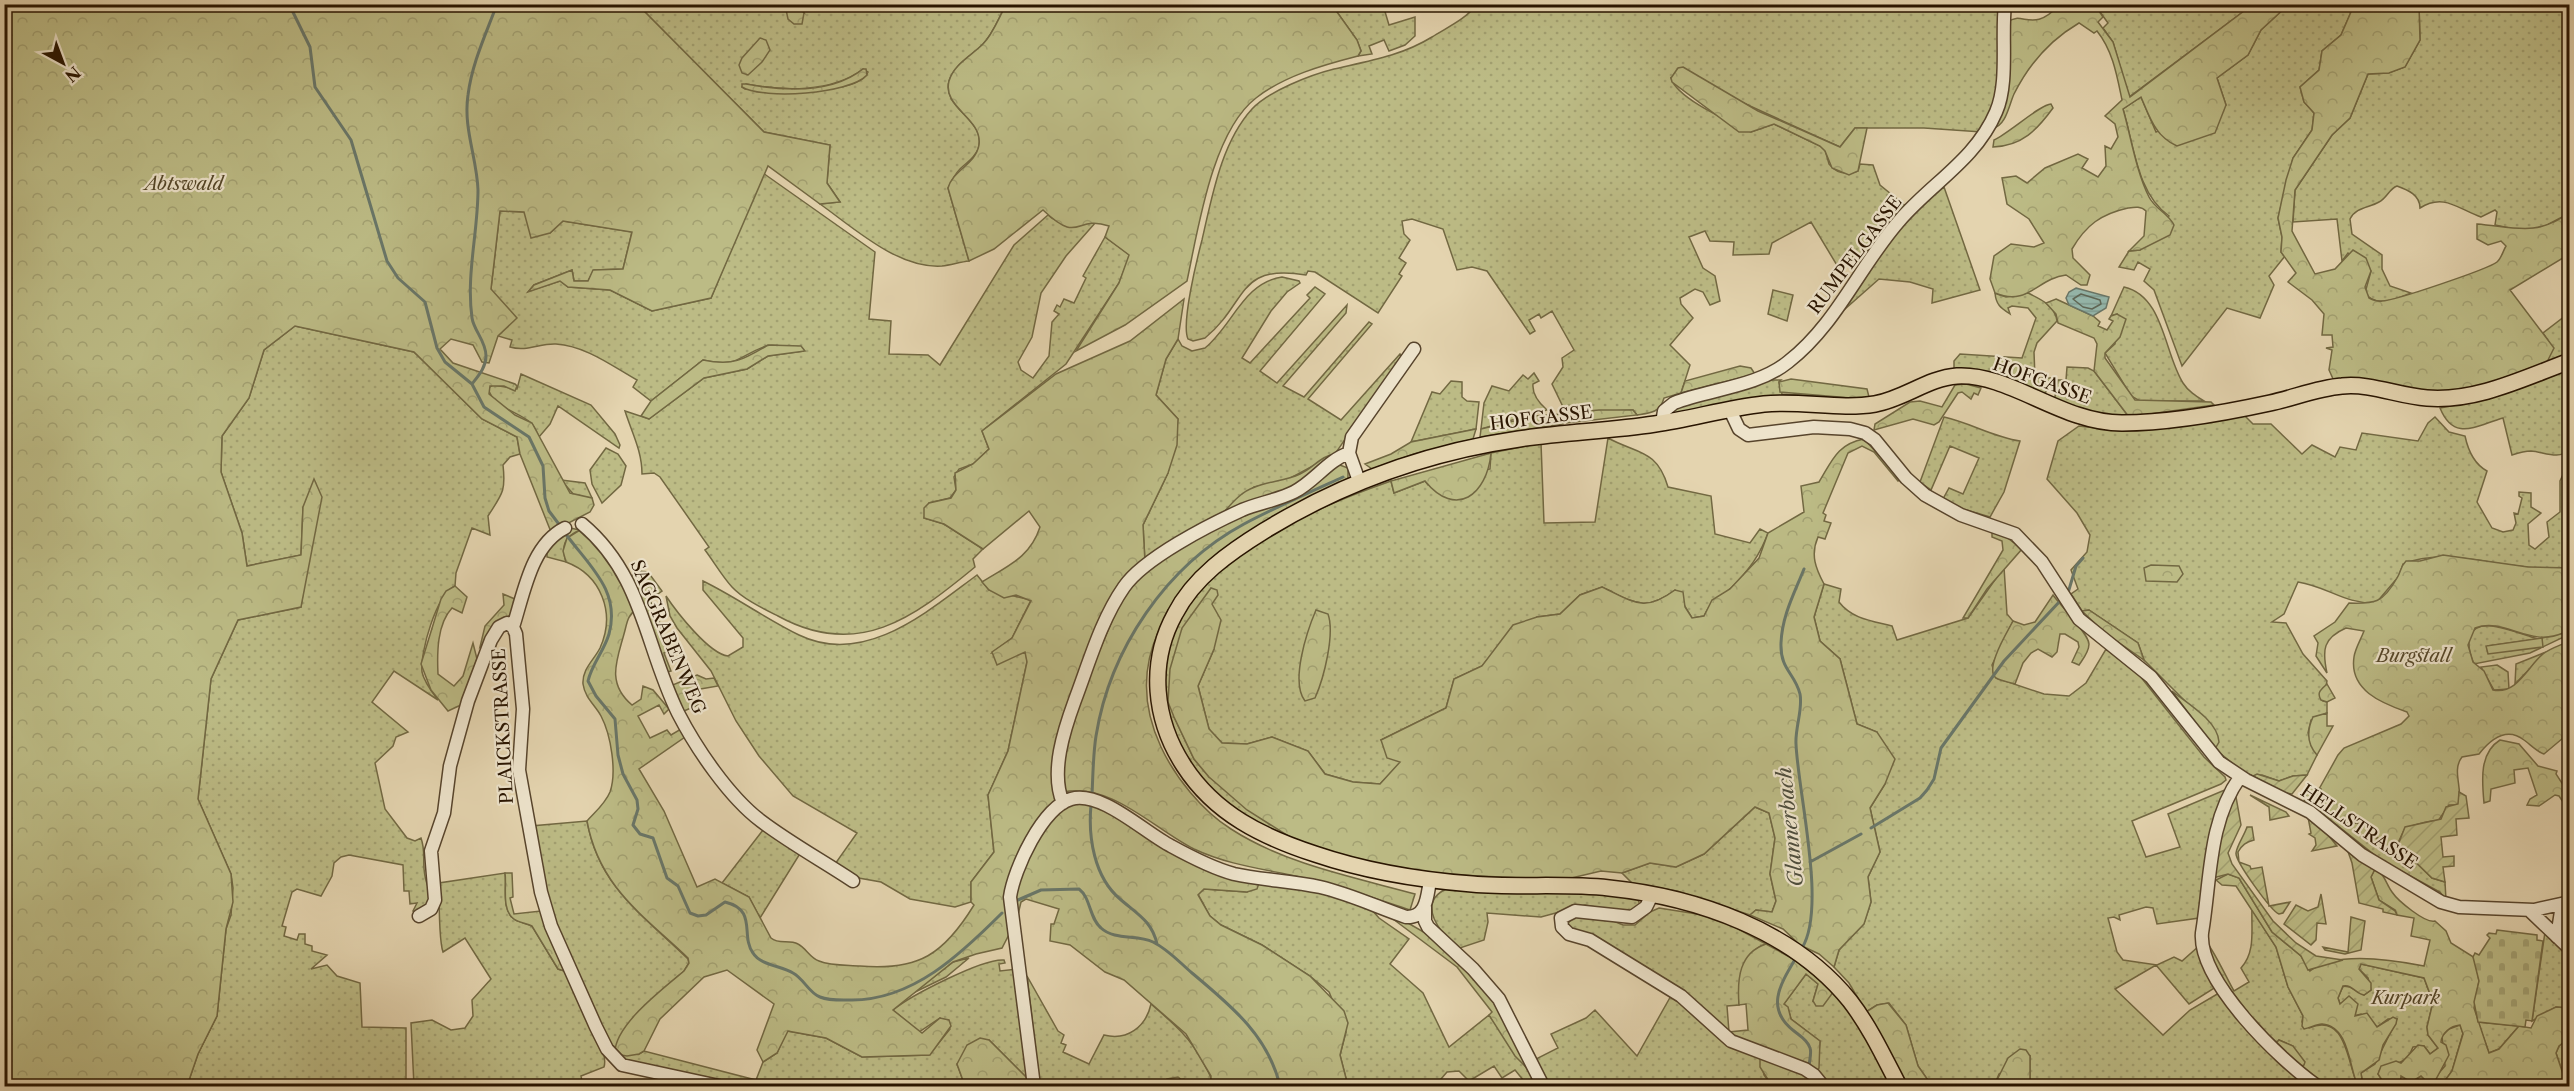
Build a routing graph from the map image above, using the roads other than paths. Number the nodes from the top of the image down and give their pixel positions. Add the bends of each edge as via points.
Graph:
1 (2005, 4) edge
2 (1414, 349) dead end
3 (2570, 361) edge
4 (1730, 410) junction
5 (1662, 423) junction
6 (1349, 453) junction
7 (1359, 481) junction
8 (582, 524) dead end
9 (562, 529) dead end
10 (513, 627) junction
11 (2240, 777) junction
12 (1063, 803) junction
13 (853, 881) dead end
14 (1430, 881) junction
15 (1652, 895) junction
16 (2566, 904) edge
17 (1425, 908) junction
18 (2529, 910) junction
19 (419, 916) dead end
20 (1406, 917) junction
21 (1432, 930) junction
22 (2557, 937) junction
23 (2570, 949) edge
24 (719, 1086) edge
25 (1034, 1086) edge
26 (1543, 1086) edge
27 (1823, 1086) edge
28 (1899, 1086) edge
29 (2317, 1086) edge

1 - 5 street, RUMPELGASSE via 2002,89 1997,110 1977,145 1899,220 1827,323 1788,363 1758,378 1674,403 1665,411
2 - 6 street via 1356,428
3 - 4 main road, HOFGASSE via 2462,398 2433,399 2341,386 2248,408 2124,423 2080,418 1968,376 1938,380 1877,404 1776,403
4 - 5 main road, HOFGASSE
4 - 11 street, HELLSTRASSE via 1739,429 1748,435 1814,427 1865,433 1925,495 1966,517 2016,534 2042,562 2079,619 2151,677 2211,753
5 - 7 main road, HOFGASSE via 1489,444
6 - 7 street
6 - 12 street via 1295,492 1242,511 1174,546 1125,586 1071,710 1058,775
7 - 14 main road, HOFGASSE via 1288,516 1243,544 1195,585 1176,610 1162,644 1158,665 1160,708 1171,743 1190,775 1222,809 1244,824 1269,838 1337,862
8 - 13 street, SAGGRABENWEG via 622,569 678,711 729,789 760,820
9 - 10 street via 537,557
10 - 19 street, PLAICKSTRASSE via 505,624 494,634 468,701 450,766 444,813 431,851 435,900 431,909
10 - 24 street, PLAICKSTRASSE via 523,709 519,770 541,892 551,926 596,1028 607,1049 622,1065
11 - 18 street, HELLSTRASSE via 2310,812 2371,861 2445,904
11 - 29 street via 2218,820 2203,949 2223,987 2259,1036
12 - 20 street via 1070,799 1092,800 1150,835 1224,871 1319,887
12 - 25 street via 1037,831 1010,897
14 - 15 main road, HOFGASSE via 1608,888
14 - 17 street
15 - 27 street via 1646,907 1632,917 1575,911 1561,918 1562,927 1681,996 1731,1041 1805,1069
15 - 28 main road, HOFGASSE via 1710,909 1797,952 1853,1004
16 - 18 street
16 - 22 street
17 - 20 street via 1418,915
17 - 21 street via 1425,921
18 - 22 street
20 - 21 street
21 - 26 street via 1499,999
22 - 23 street

